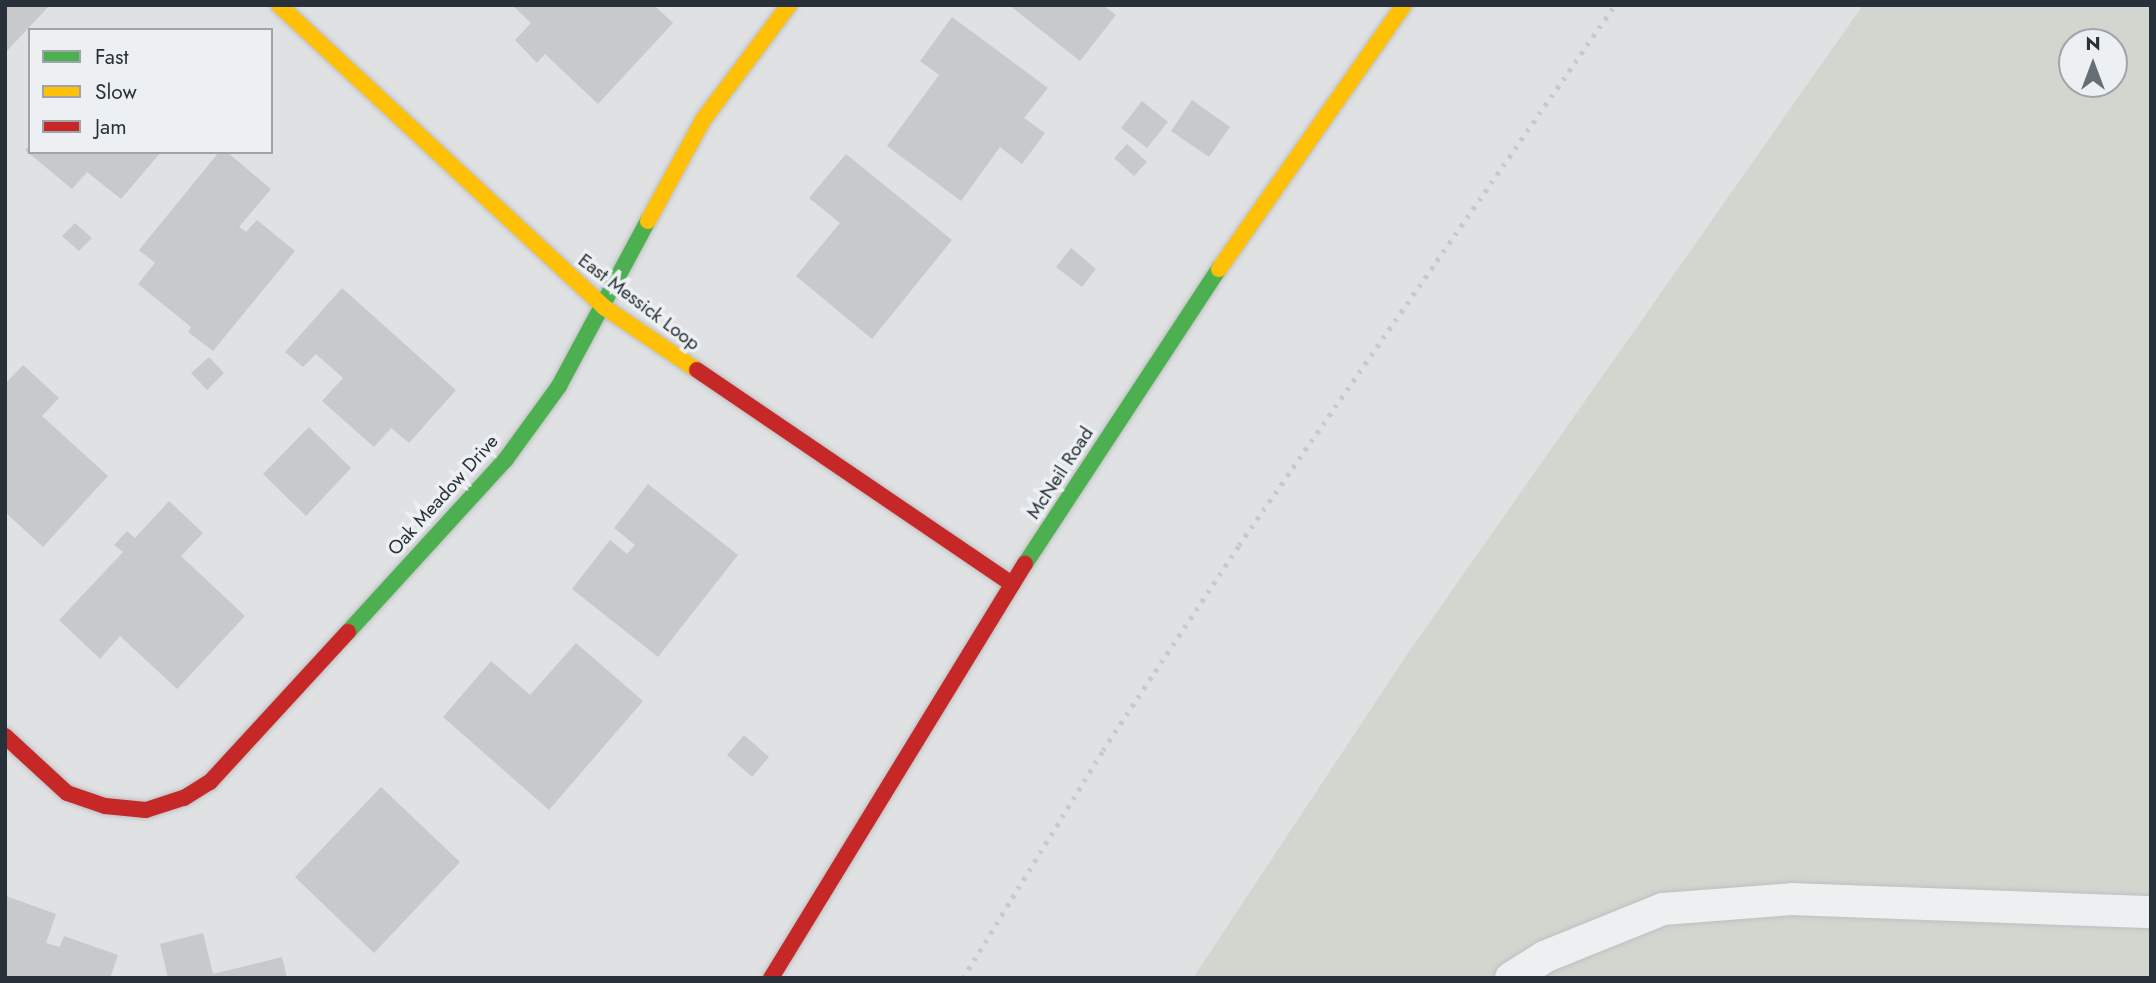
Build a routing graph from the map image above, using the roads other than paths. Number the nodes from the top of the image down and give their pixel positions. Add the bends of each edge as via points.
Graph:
1 (279, 5) edge
2 (789, 5) edge
3 (1404, 5) edge
4 (604, 307) junction
5 (1012, 584) junction
6 (5, 736) edge
7 (2151, 912) edge
8 (771, 978) edge
9 (1511, 978) edge

1 - 4 street, East Messick Loop
2 - 4 street, Oak Meadow Drive via 697,129
3 - 5 street, McNeil Road via 1277,180
4 - 5 street, East Messick Loop
4 - 6 street, Oak Meadow Drive via 559,386 506,459 210,782 184,798 146,810 105,806 67,793
5 - 8 street, McNeil Road
7 - 9 lane via 1792,899 1663,909 1544,957

